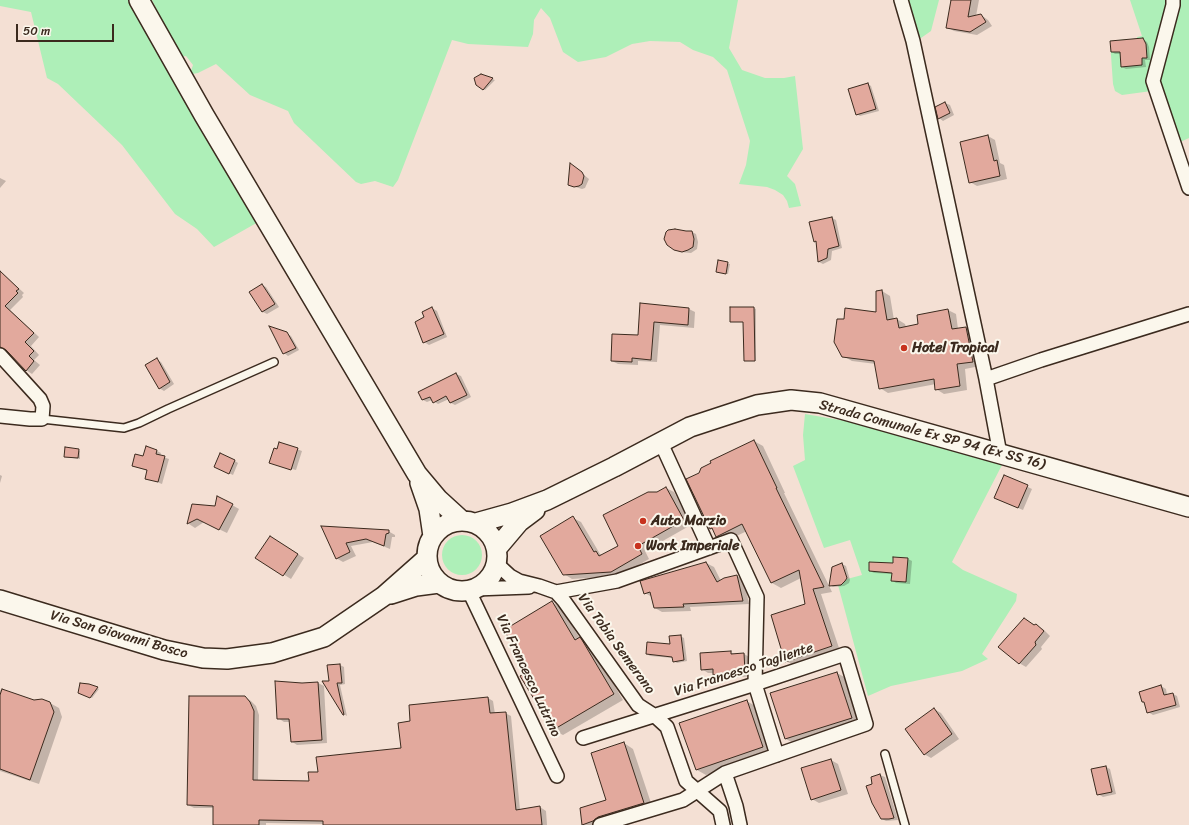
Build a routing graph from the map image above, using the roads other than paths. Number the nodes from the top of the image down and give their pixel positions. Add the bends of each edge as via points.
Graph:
1 (139, 0) edge
2 (901, 0) edge
3 (1173, 0) edge
4 (1189, 188) edge
5 (1189, 314) edge
6 (0, 355) edge
7 (274, 362) dead end
8 (986, 379) junction
9 (0, 416) edge
10 (42, 418) junction
11 (661, 443) junction
12 (1000, 454) junction
13 (417, 474) junction
14 (547, 500) junction
15 (1189, 507) edge
16 (469, 521) junction
17 (433, 536) junction
18 (709, 548) junction
19 (497, 556) junction
20 (427, 558) junction
21 (439, 583) junction
22 (539, 586) junction
23 (472, 590) junction
24 (556, 592) junction
25 (384, 596) junction
26 (0, 600) edge
27 (755, 684) junction
28 (655, 716) junction
29 (583, 738) dead end
30 (885, 754) dead end
31 (777, 755) junction
32 (725, 773) junction
33 (557, 776) dead end
34 (697, 790) junction
35 (600, 825) edge
36 (723, 825) edge
37 (740, 825) edge
38 (905, 825) edge

1 - 13 main road via 204,115
2 - 8 street via 913,41
3 - 4 street via 1174,5 1153,81
5 - 8 street
6 - 10 street via 40,399 43,406
7 - 10 lane via 139,424 124,428
8 - 12 street
9 - 10 street via 30,420
11 - 12 main road, Strada Comunale Ex SP 94 (Ex SS 16) via 690,427 757,405 791,400 820,403
11 - 14 main road, Strada Comunale Ex SP 94 (Ex SS 16)
11 - 18 street
12 - 15 main road, Strada Comunale Ex SP 94 (Ex SS 16)
13 - 16 main road via 438,499
13 - 17 main road via 429,509
14 - 16 main road, Strada Comunale Ex SP 94 (Ex SS 16) via 512,513
14 - 19 main road, Strada Comunale Ex SP 94 (Ex SS 16) via 519,522
16 - 17 main road via 450,522
16 - 19 main road via 486,529 493,538
17 - 20 main road via 429,543
18 - 24 street via 618,581
18 - 27 street via 731,540 756,597
19 - 22 street, Via Tobia Semerano via 510,576
19 - 23 main road via 493,574 485,583
20 - 21 main road via 429,568
20 - 25 main road, Via San Giovanni Bosco
21 - 23 main road via 448,589
21 - 25 main road via 416,586
22 - 23 street, Via Tobia Semerano
22 - 24 street, Via Tobia Semerano
23 - 33 street, Via Francesco Lutrino
24 - 28 street, Via Tobia Semerano via 638,705
25 - 26 main road, Via San Giovanni Bosco via 324,637 272,653 227,659 203,658 164,650
27 - 28 street, Via Francesco Tagliente
27 - 31 street
27 - 31 street, Via Francesco Tagliente via 845,654 866,724
28 - 29 street, Via Francesco Tagliente
28 - 34 street, Via Tobia Semerano via 667,727 686,781
30 - 38 lane
31 - 32 street
32 - 34 street
32 - 37 street
34 - 35 street via 683,800
34 - 36 street, Via Tobia Semerano via 720,812

